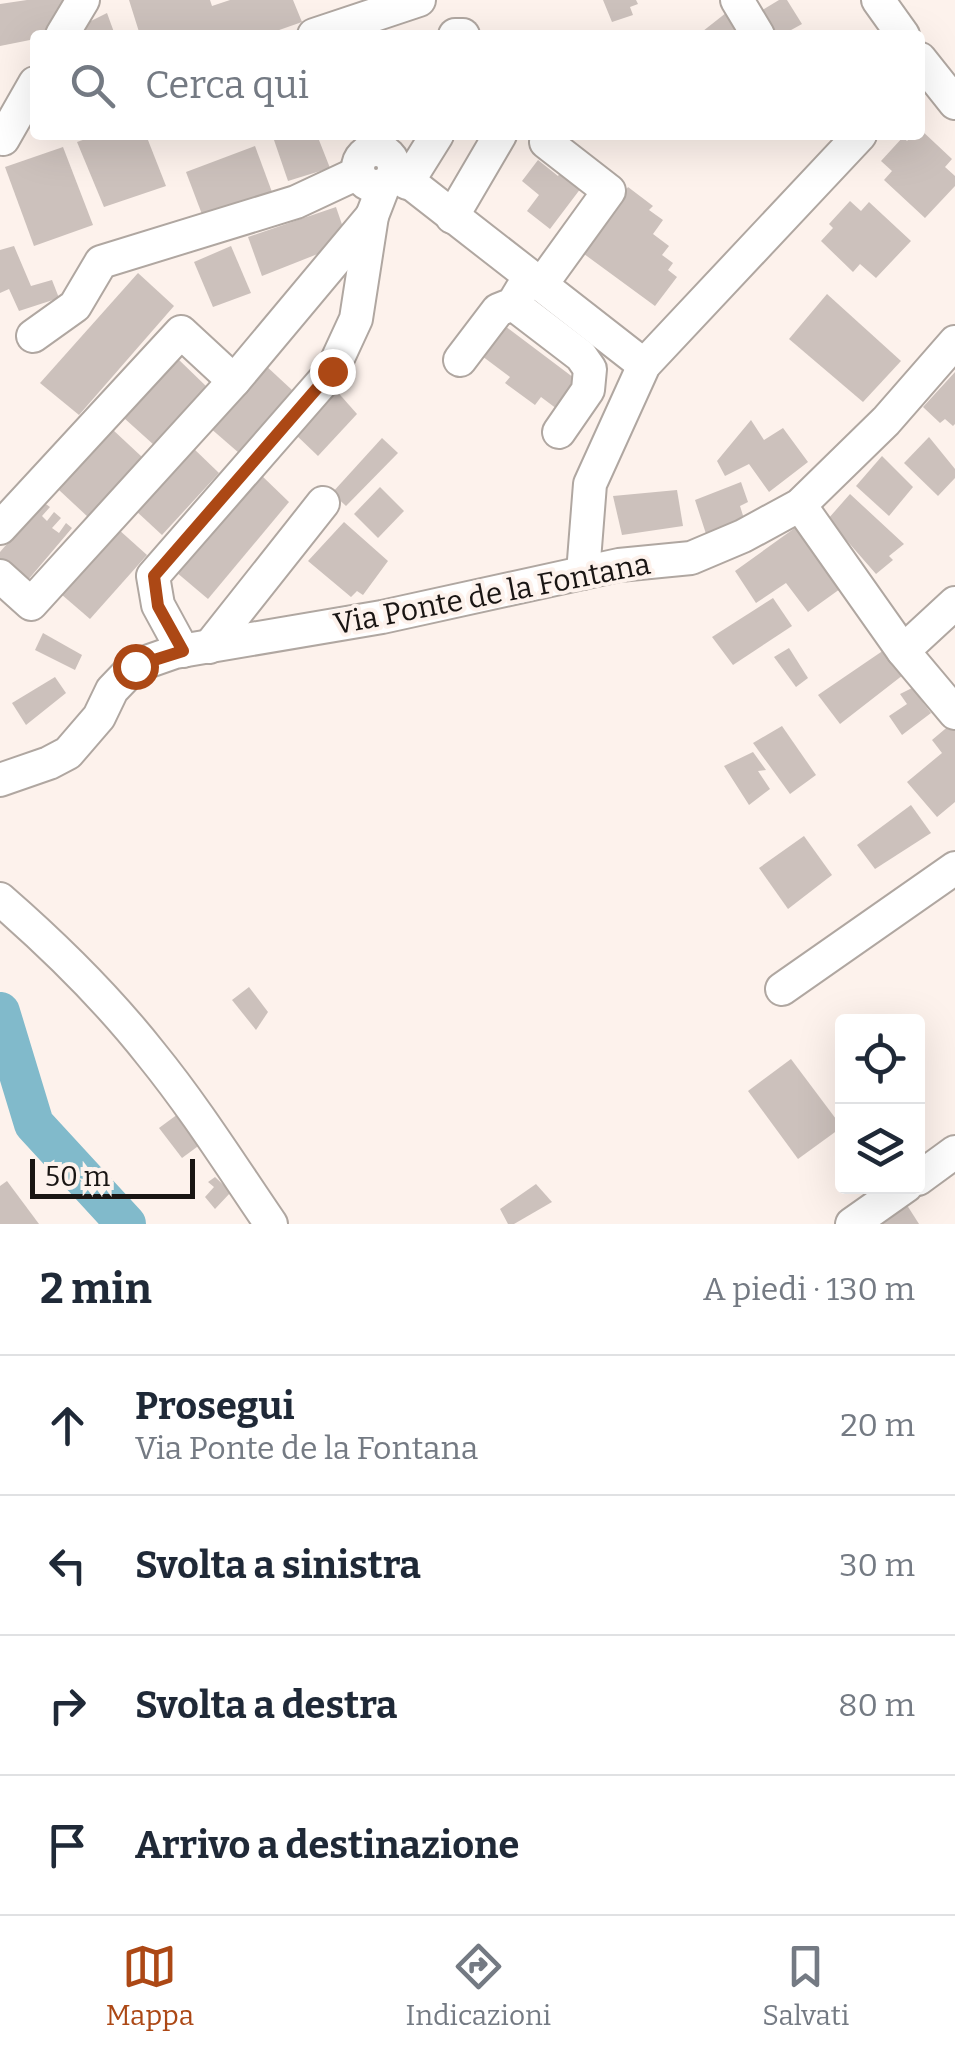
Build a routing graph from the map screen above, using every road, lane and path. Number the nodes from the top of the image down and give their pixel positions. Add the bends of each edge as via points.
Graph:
1 (82, 0) edge
2 (419, 0) edge
3 (738, 0) edge
4 (878, 0) edge
5 (355, 28) edge
6 (65, 30) edge
7 (755, 30) edge
8 (899, 30) edge
9 (925, 68) edge
10 (30, 91) edge
11 (955, 103) edge
12 (30, 130) edge
13 (1, 139) edge
14 (427, 140) edge
15 (497, 140) edge
16 (855, 140) edge
17 (546, 142) dead end
18 (383, 166) edge
19 (372, 216) junction
20 (452, 217) junction
21 (528, 289) junction
22 (33, 336) dead end
23 (955, 342) edge
24 (460, 360) dead end
25 (644, 365) junction
26 (234, 381) junction
27 (559, 432) dead end
28 (324, 504) dead end
29 (800, 505) junction
30 (0, 528) edge
31 (583, 573) junction
32 (0, 576) edge
33 (955, 603) edge
34 (196, 649) junction
35 (903, 651) junction
36 (955, 713) edge
37 (0, 780) edge
38 (955, 868) edge
39 (0, 900) edge
40 (782, 989) dead end
41 (955, 1152) edge
42 (925, 1173) edge
43 (895, 1194) edge
44 (272, 1224) edge
45 (852, 1224) edge

1 - 6 street
2 - 5 street
3 - 7 street
4 - 8 street
9 - 11 street
10 - 13 street
12 - 13 street
14 - 18 street
15 - 20 street
16 - 25 street
17 - 21 street via 609,191
18 - 19 street
18 - 20 street
18 - 22 street via 296,202 102,262 74,306
19 - 26 street
19 - 34 street via 356,319 332,371 154,576 158,606
20 - 21 street
21 - 24 street via 498,310
21 - 25 street
21 - 27 street via 590,369 588,390
23 - 29 street, Via Ponte de la Fontana via 886,422
25 - 31 street via 590,484
26 - 30 street via 181,332
26 - 32 street via 31,604
28 - 34 street
29 - 31 street, Via Ponte de la Fontana via 691,558
29 - 35 street
31 - 34 street, Via Ponte de la Fontana
33 - 35 street
34 - 37 street, Via Ponte de la Fontana via 135,666 68,753
35 - 36 street
38 - 40 street
39 - 44 street via 149,1050
41 - 42 street
43 - 45 street

